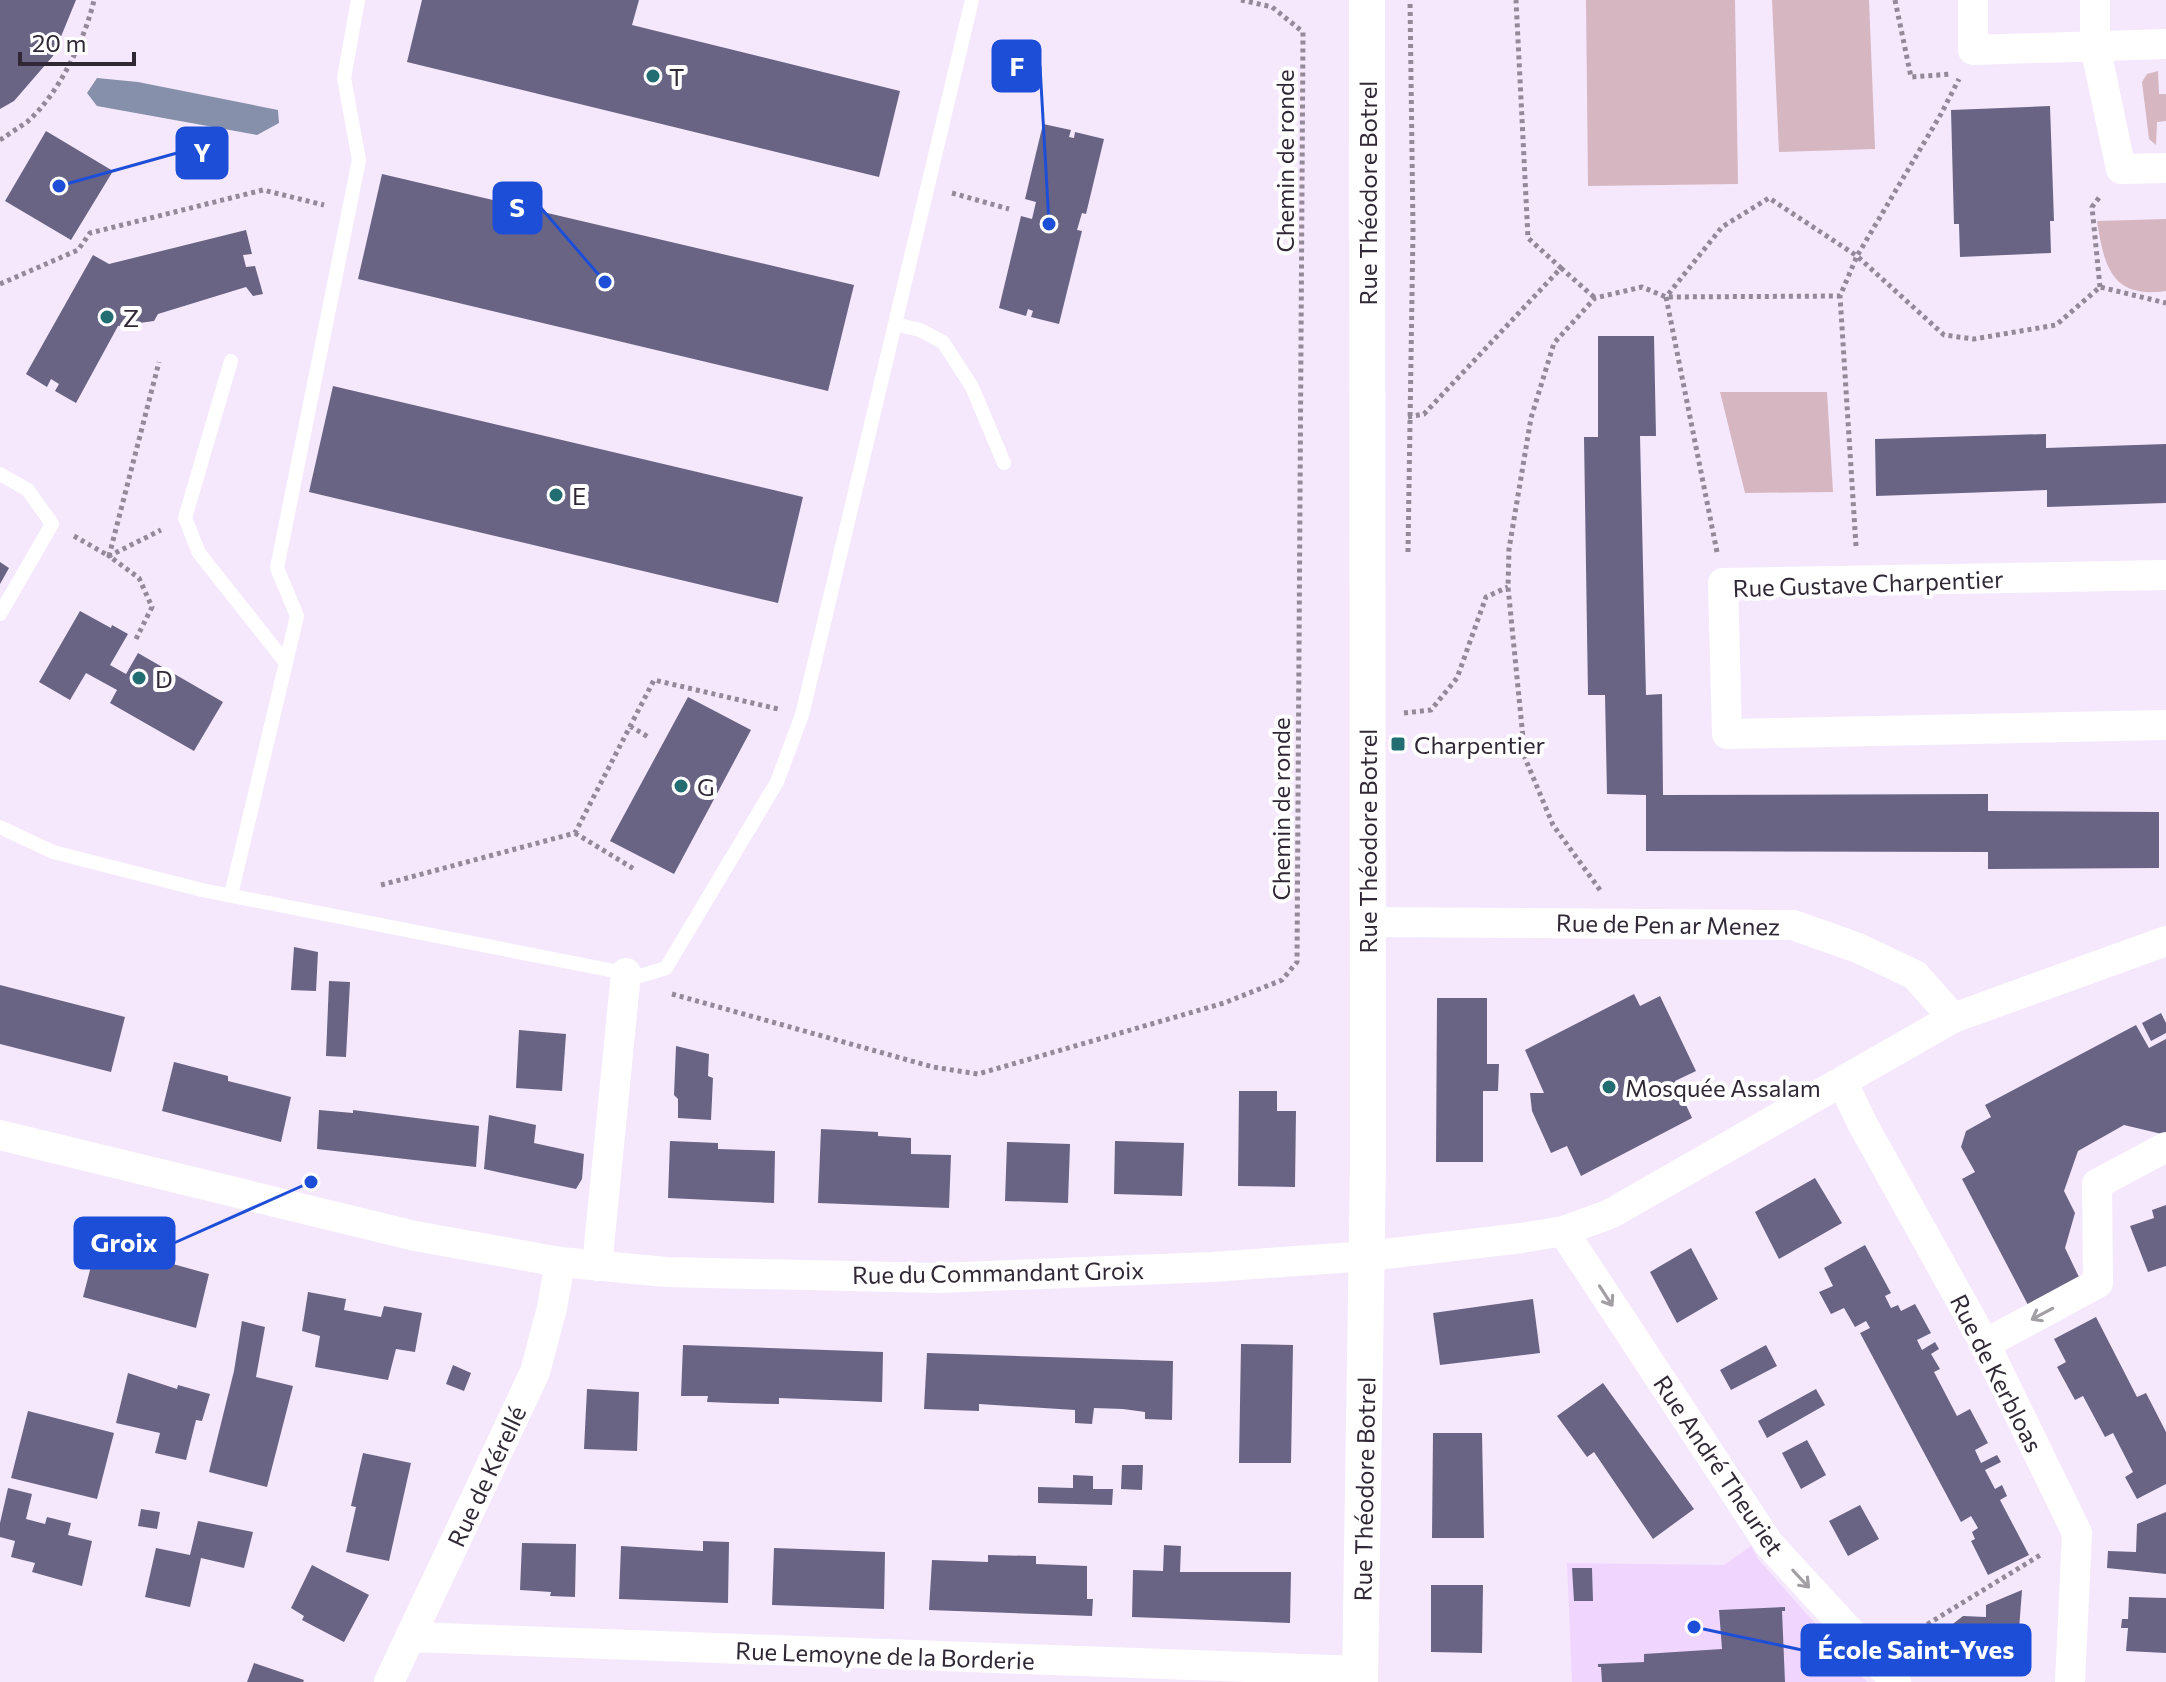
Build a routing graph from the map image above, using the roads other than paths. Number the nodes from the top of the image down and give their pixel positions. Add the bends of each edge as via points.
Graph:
1 (358, 0) edge
2 (972, 0) edge
3 (1367, 0) edge
4 (1973, 0) edge
5 (2095, 0) edge
6 (2166, 44) edge
7 (2095, 46) junction
8 (2166, 168) edge
9 (895, 324) junction
10 (231, 361) dead end
11 (1004, 463) dead end
12 (0, 474) edge
13 (2166, 575) edge
14 (0, 614) edge
15 (286, 663) junction
16 (2166, 725) edge
17 (0, 827) edge
18 (231, 895) junction
19 (1367, 922) junction
20 (2166, 941) edge
21 (633, 974) junction
22 (1953, 1018) junction
23 (1843, 1083) junction
24 (0, 1135) edge
25 (2166, 1147) edge
26 (1563, 1231) junction
27 (1368, 1256) junction
28 (560, 1262) junction
29 (597, 1266) junction
30 (1985, 1344) junction
31 (410, 1637) junction
32 (1092, 1672) edge
33 (1360, 1677) edge
34 (389, 1682) edge
35 (1896, 1682) edge
36 (2070, 1682) edge

1 - 15 lane via 344,78 359,160 277,568 297,616
2 - 9 lane
3 - 19 street, Rue Théodore Botrel
4 - 7 street via 1973,50
5 - 7 street
6 - 7 street
7 - 8 street via 2121,169
9 - 11 lane via 943,342 972,387
9 - 21 lane via 802,715 777,782 666,968
10 - 15 lane via 185,518 199,553
12 - 14 lane via 28,490 52,524
13 - 16 street, Rue Gustave Charpentier via 1723,583 1727,734
15 - 18 lane
17 - 18 lane via 53,852
18 - 21 lane
19 - 22 street, Rue de Pen ar Menez via 1793,925 1915,975
19 - 27 street, Rue Théodore Botrel
20 - 22 street
21 - 29 street
22 - 23 street, Rue du Commandant Groix
23 - 26 street, Rue du Commandant Groix via 1610,1214
23 - 30 street, Rue de Kerbloas
24 - 28 street, Rue du Commandant Groix via 415,1236
25 -> 30 street via 2097,1184 2098,1283
26 - 27 street, Rue du Commandant Groix
26 -> 35 street, Rue André Theuriet via 1769,1544
27 - 29 street, Rue du Commandant Groix via 938,1278
27 - 33 street, Rue Théodore Botrel
28 - 29 street, Rue du Commandant Groix
28 - 31 street, Rue de Kérellé via 535,1372
30 - 36 street, Rue de Kerbloas via 2077,1533
31 - 32 street, Rue Lemoyne de la Borderie
31 - 34 street, Rue de Kérellé
32 - 33 street, Rue Lemoyne de la Borderie

